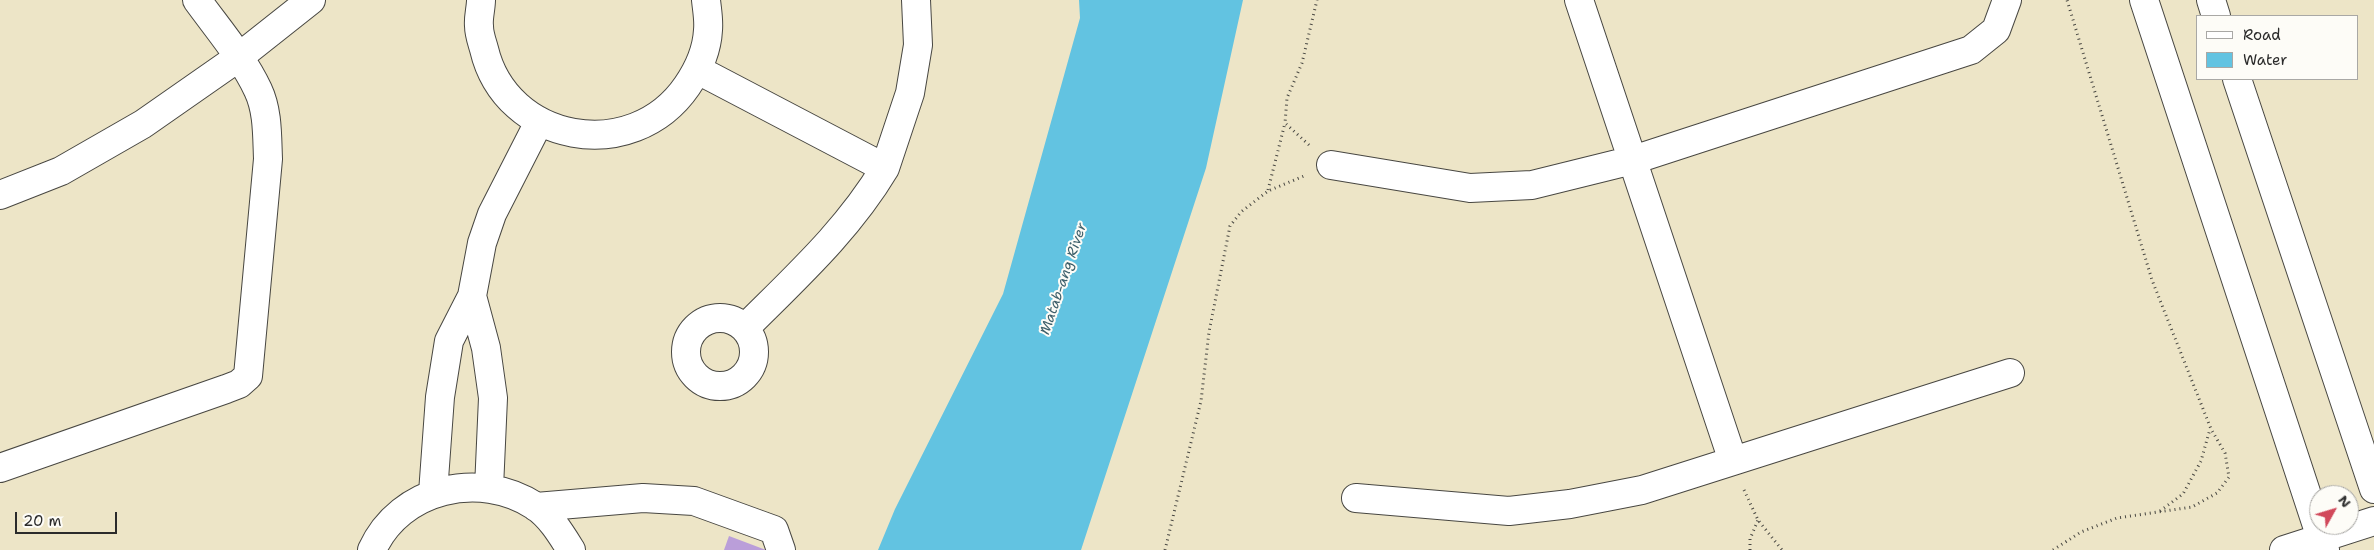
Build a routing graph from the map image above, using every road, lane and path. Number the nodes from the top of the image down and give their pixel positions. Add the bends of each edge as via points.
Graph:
1 (197, 0) edge
2 (311, 0) edge
3 (481, 0) edge
4 (706, 0) edge
5 (916, 0) edge
6 (1317, 0) edge
7 (1579, 0) edge
8 (2008, 0) edge
9 (2067, 0) edge
10 (2144, 0) edge
11 (2211, 0) edge
12 (2216, 15) edge
13 (239, 57) junction
14 (698, 70) junction
15 (2237, 80) edge
16 (539, 122) junction
17 (1285, 123) junction
18 (1632, 160) junction
19 (1331, 165) junction
20 (885, 168) junction
21 (1268, 190) junction
22 (0, 195) edge
23 (472, 296) junction
24 (745, 328) dead end
25 (2010, 373) dead end
26 (2210, 429) junction
27 (1732, 461) junction
28 (0, 468) edge
29 (489, 488) junction
30 (2374, 489) edge
31 (433, 493) junction
32 (1356, 498) dead end
33 (536, 507) junction
34 (2160, 511) junction
35 (1758, 520) junction
36 (2374, 521) edge
37 (2323, 544) edge
38 (372, 550) edge
39 (571, 550) edge
40 (781, 550) edge
41 (1165, 550) edge
42 (1750, 550) edge
43 (1782, 550) edge
44 (2053, 550) edge
45 (2284, 550) edge

1 - 13 street
2 - 13 street
3 - 16 street via 478,27 488,65 508,98
4 - 14 street via 708,31
5 - 20 street via 918,45 910,93
6 - 17 path via 1302,63 1288,98
7 - 18 street
8 - 18 street via 1996,30 1971,50
9 - 26 path via 2152,280
10 - 37 street
11 - 12 street
13 - 22 street via 109,144 61,171
13 - 28 street via 259,91 266,123 268,159 248,376 226,389
14 - 16 street via 677,100 648,123 612,135 575,135
14 - 20 street
15 - 30 street
16 - 23 street via 492,214 482,244
17 - 19 path
17 - 21 path
18 - 19 street via 1532,185 1470,188
18 - 27 street
19 - 21 path
20 - 24 street via 838,235
21 - 41 path via 1241,212 1230,226 1209,332 1201,401
23 - 29 street via 486,348 493,398
23 - 31 street via 448,341
25 - 27 street
26 - 34 path via 2201,461 2183,494
26 - 34 path via 2225,453 2229,477 2218,493 2192,507
27 - 32 street via 1642,490 1570,504 1509,511
27 - 35 path
29 - 31 street via 460,487
29 - 33 street via 513,495
31 - 38 street via 402,511 378,537
33 - 39 street via 558,528
33 - 40 street via 643,498 694,501 774,530
34 - 44 path via 2117,518 2081,532
35 - 42 path via 1750,539
35 - 43 path
36 - 37 street
37 - 45 street

